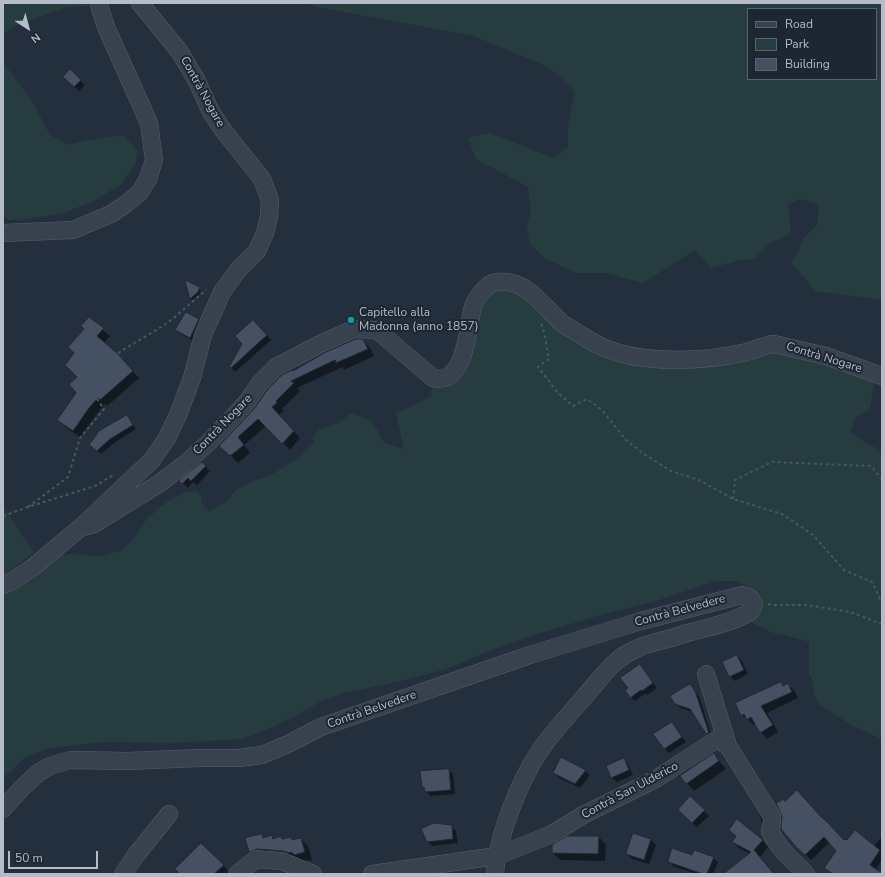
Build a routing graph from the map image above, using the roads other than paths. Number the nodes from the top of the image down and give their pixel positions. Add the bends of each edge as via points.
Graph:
1 (100, 3) edge
2 (140, 3) edge
3 (3, 233) edge
4 (882, 376) edge
5 (80, 528) junction
6 (3, 586) edge
7 (706, 674) dead end
8 (728, 746) junction
9 (3, 809) edge
10 (169, 814) dead end
11 (496, 856) junction
12 (410, 872) edge
13 (123, 874) edge
14 (236, 874) edge
15 (313, 874) edge
16 (372, 874) edge
17 (495, 874) edge
18 (806, 874) edge

1 - 3 street via 106,27 149,123 154,160 148,179 140,192 126,204 111,214 73,230
2 - 5 street, Contrà Nogare via 179,51 211,112 262,179 270,200 270,208 265,233 257,251 238,270 222,292 212,313 203,335 192,378 167,438 152,460
4 - 5 street, Contrà Nogare via 826,356 774,344 766,344 744,353 710,358 670,360 620,354 600,347 563,324 527,289 496,282 481,293 472,309 468,338 461,360 451,374 439,379 430,376 374,330 354,329 322,342 276,367 210,442 160,483 94,524
5 - 6 street via 32,568
7 - 8 street
8 - 11 street, Contrà San Ulderico via 716,740 656,779 583,815 552,834
8 - 18 street via 772,816 772,836 786,855
9 - 11 street, Contrà Belvedere via 38,773 70,760 128,761 240,758 262,755 321,727 530,655 641,621 742,595 750,598 754,604 751,612 742,617 655,642 628,653 609,668 559,724 539,752 514,802
10 - 13 street
11 - 12 street
11 - 17 street
12 - 16 street
14 - 15 street via 256,859 282,861

